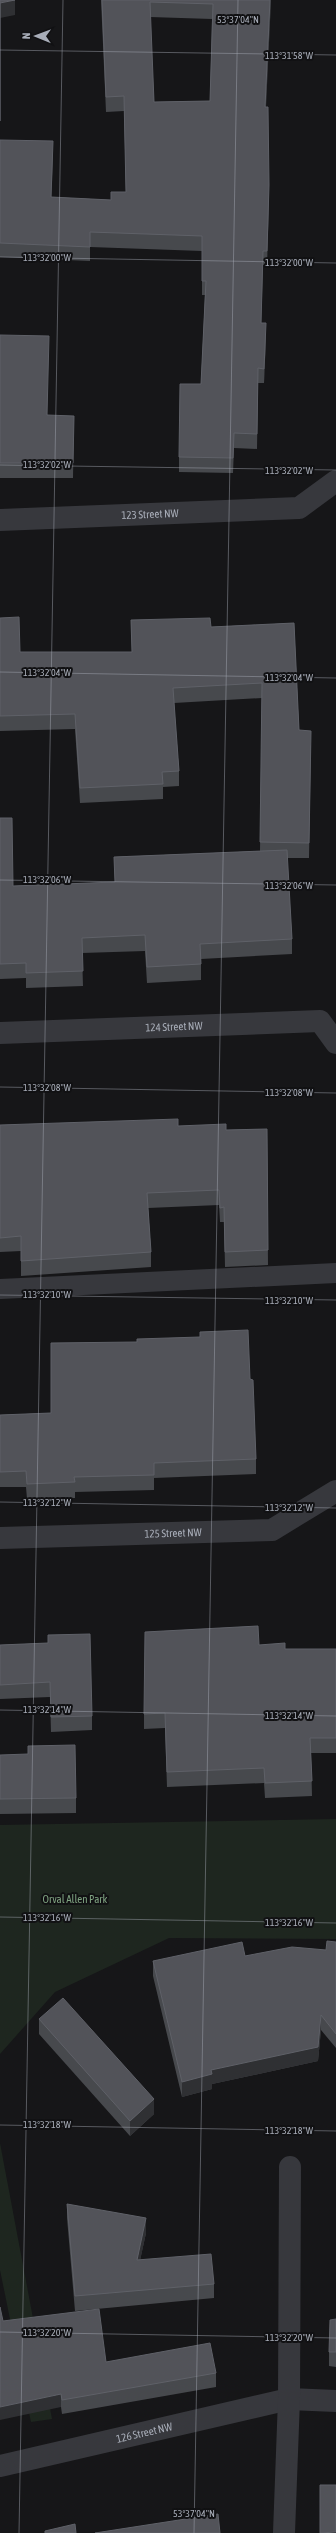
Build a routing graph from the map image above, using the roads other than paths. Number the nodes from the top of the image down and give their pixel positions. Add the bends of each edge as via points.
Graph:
1 (336, 481) edge
2 (0, 520) edge
3 (0, 1033) edge
4 (336, 1043) edge
5 (336, 1273) edge
6 (0, 1289) edge
7 (336, 1491) edge
8 (0, 1538) edge
9 (290, 2167) dead end
10 (289, 2399) junction
11 (336, 2401) edge
12 (0, 2466) edge
13 (284, 2533) edge

1 - 2 street, 123 Street NW via 299,508
3 - 4 street, 124 Street NW via 320,1021
5 - 6 lane
7 - 8 street, 125 Street NW via 272,1530
9 - 10 street
10 - 11 street, 126 Street NW
10 - 12 street, 126 Street NW
10 - 13 street

